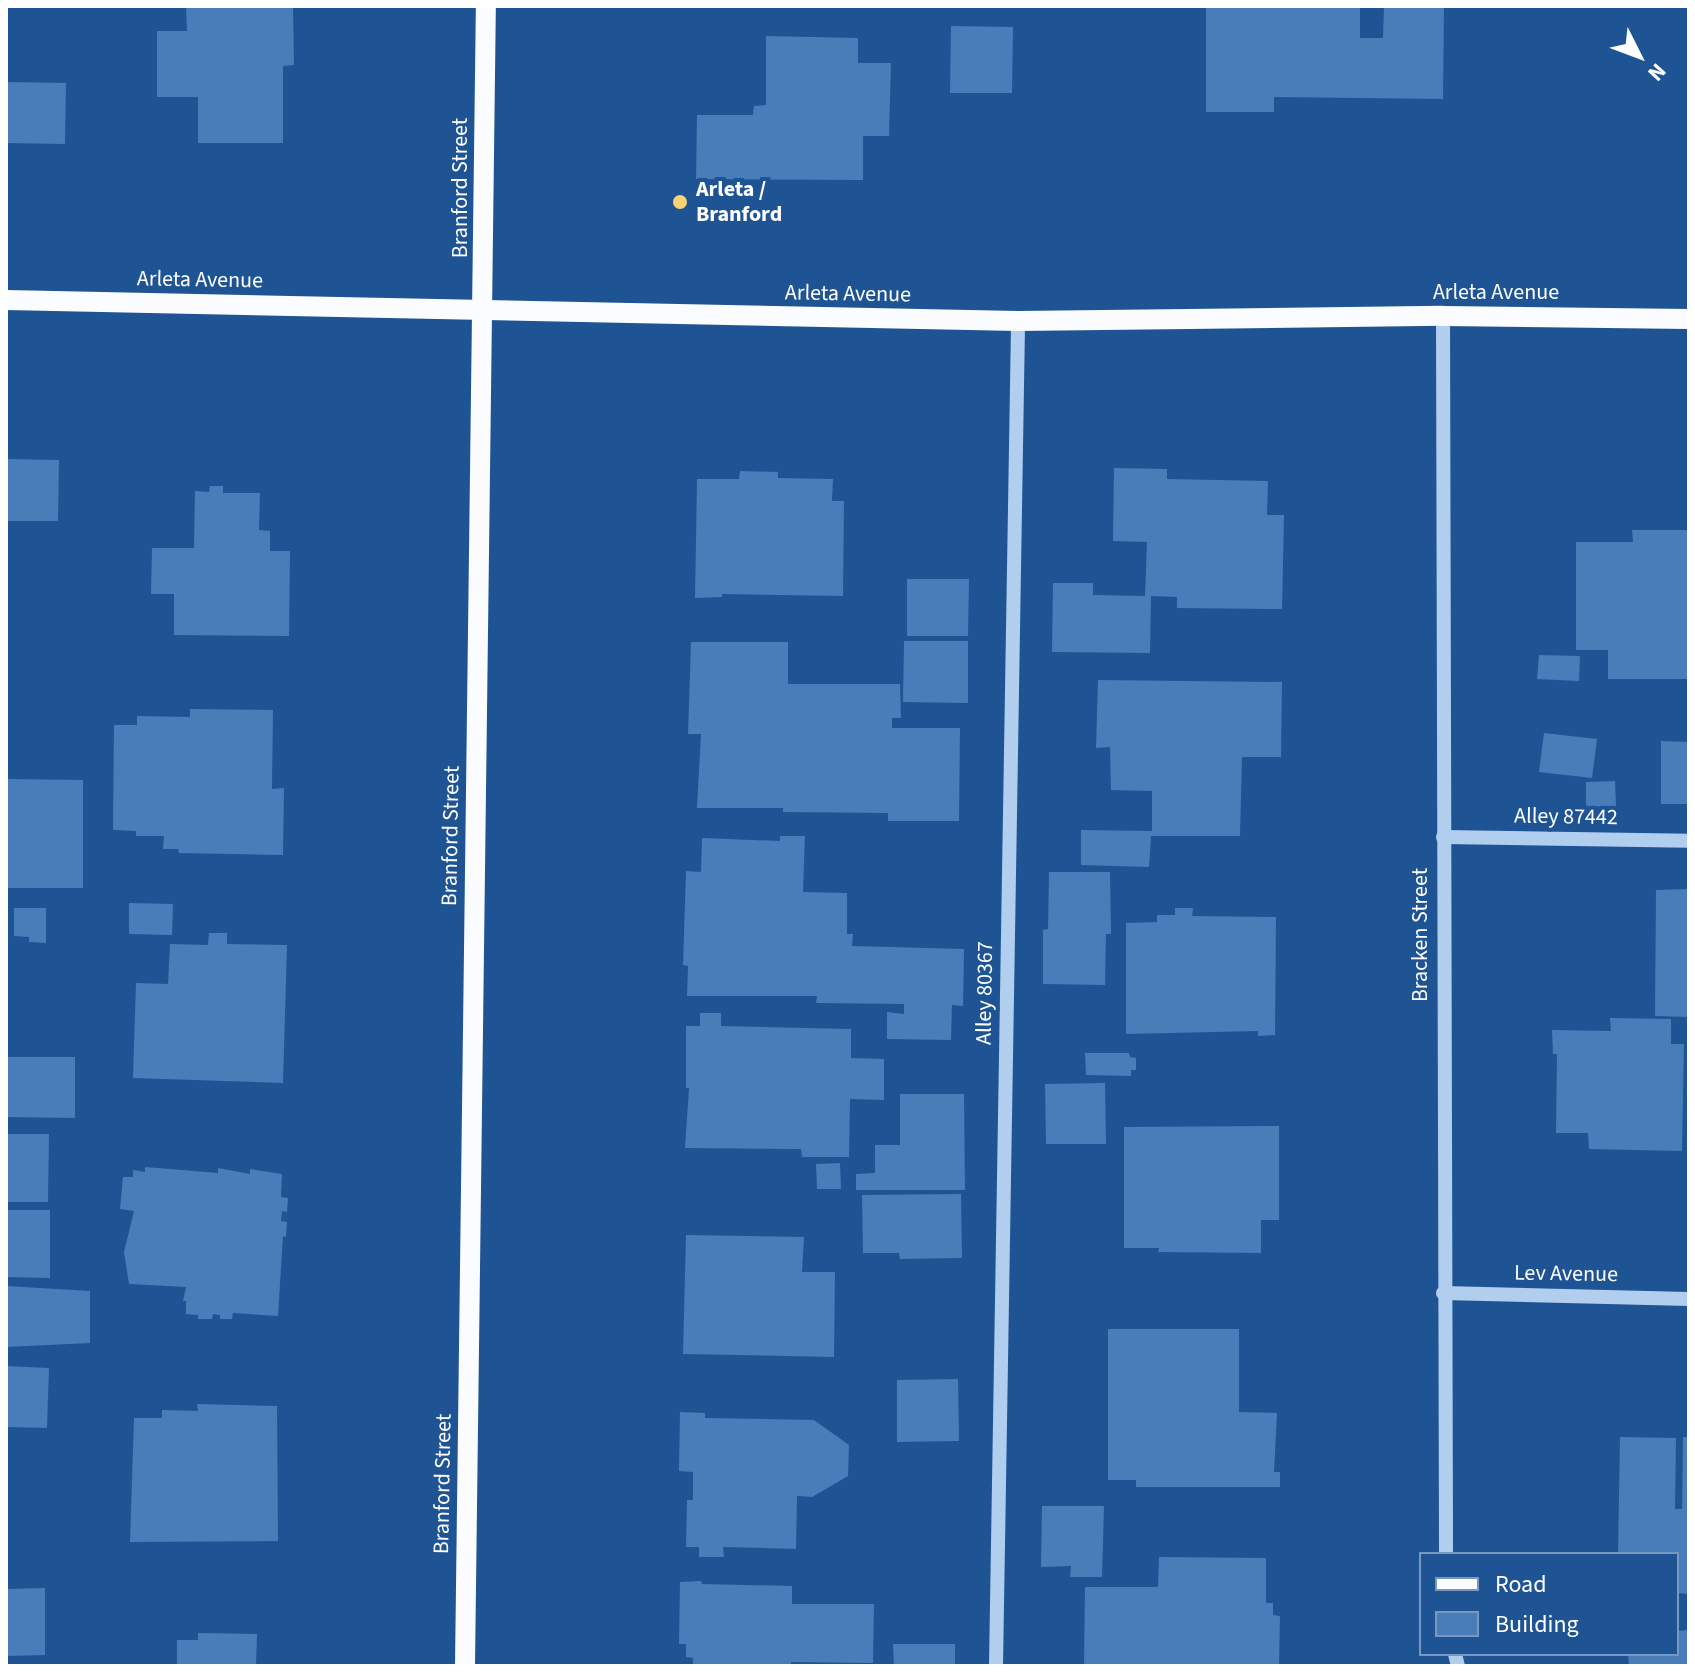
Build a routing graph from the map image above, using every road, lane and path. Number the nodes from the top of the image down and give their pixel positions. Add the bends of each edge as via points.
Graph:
1 (486, 6) edge
2 (6, 300) edge
3 (484, 310) junction
4 (1443, 316) junction
5 (1689, 319) edge
6 (1018, 321) junction
7 (1443, 837) junction
8 (1689, 841) edge
9 (1443, 1293) junction
10 (1689, 1299) edge
11 (1446, 1552) edge
12 (465, 1666) edge
13 (996, 1666) edge

1 - 3 main road, Branford Street
2 - 3 main road, Arleta Avenue
3 - 6 main road, Arleta Avenue
3 - 12 main road, Branford Street
4 - 5 main road, Arleta Avenue
4 - 6 main road, Arleta Avenue
4 - 7 street, Bracken Street
6 - 13 street, Alley 80367
7 - 8 street, Alley 87442
7 - 9 street, Bracken Street
9 - 10 street, Lev Avenue
9 - 11 street, Bracken Street

